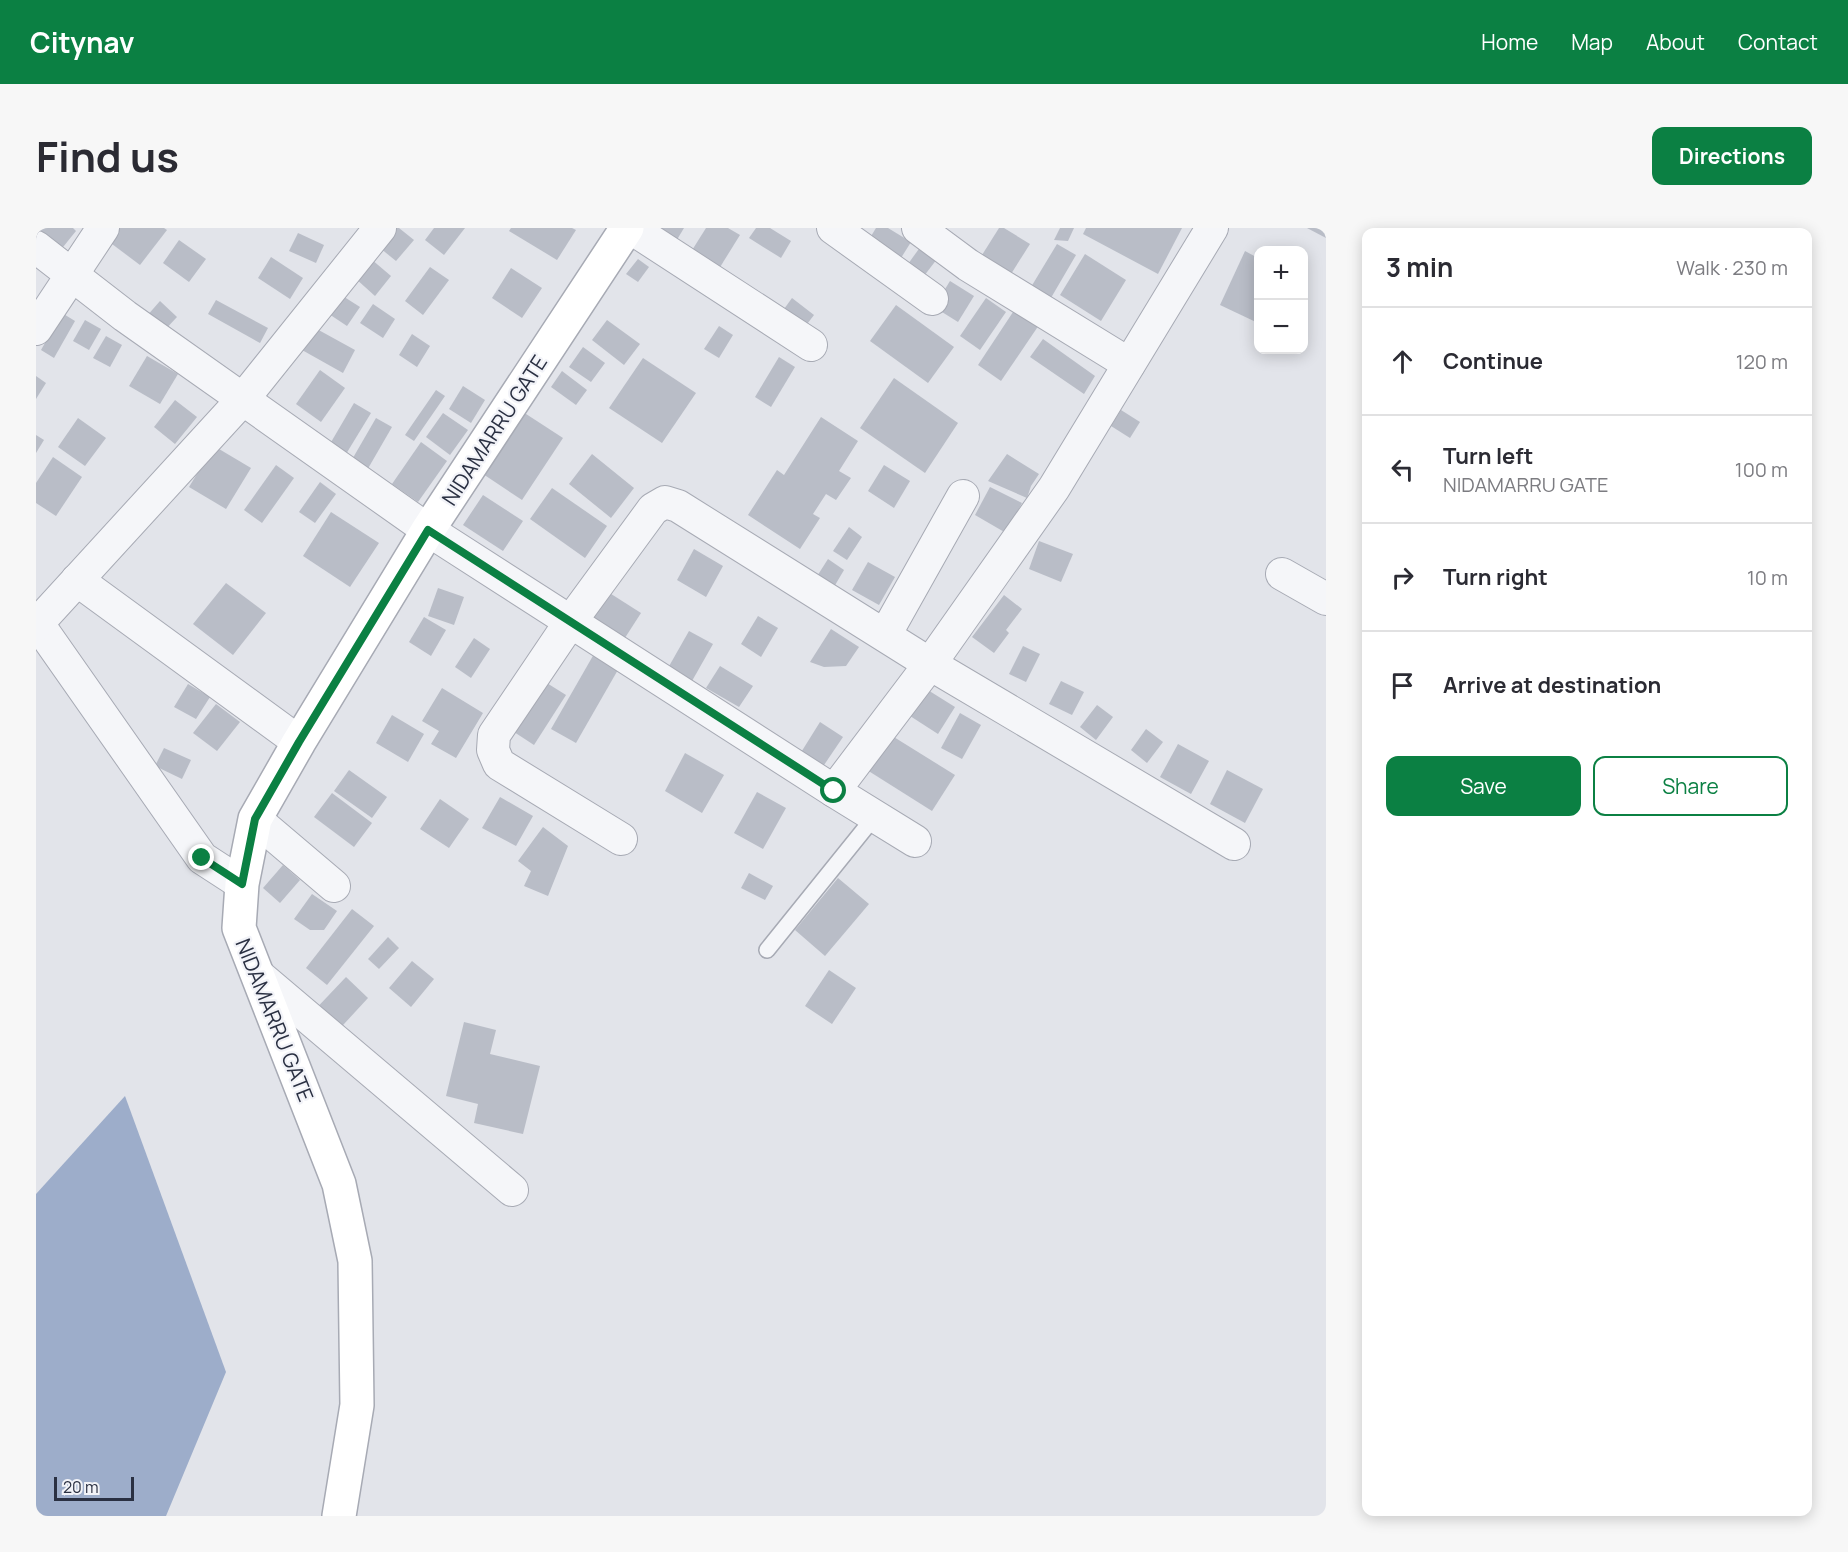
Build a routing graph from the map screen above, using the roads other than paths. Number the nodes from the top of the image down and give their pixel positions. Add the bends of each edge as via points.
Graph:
1 (103, 228) edge
2 (380, 228) edge
3 (629, 228) edge
4 (833, 228) edge
5 (918, 228) edge
6 (1212, 228) edge
7 (36, 247) edge
8 (71, 274) junction
9 (932, 299) dead end
10 (36, 329) edge
11 (811, 345) dead end
12 (1129, 364) junction
13 (243, 399) junction
14 (963, 496) dead end
15 (428, 530) junction
16 (1282, 574) dead end
17 (77, 580) junction
18 (1326, 599) edge
19 (571, 621) junction
20 (37, 623) edge
21 (885, 635) junction
22 (930, 664) junction
23 (299, 742) junction
24 (834, 791) junction
25 (875, 816) junction
26 (255, 819) junction
27 (621, 839) dead end
28 (915, 841) dead end
29 (1234, 844) dead end
30 (242, 884) junction
31 (334, 886) dead end
32 (767, 950) dead end
33 (258, 975) junction
34 (512, 1190) dead end
35 (339, 1516) edge

1 - 8 street
2 - 13 street
3 - 11 street
3 - 15 main road, NIDAMARRU GATE
4 - 9 street
5 - 12 street via 968,265
6 - 12 street
7 - 8 street
8 - 10 street
8 - 13 street
12 - 22 street via 1054,488
13 - 15 street
13 - 17 street
14 - 21 street
15 - 19 street
15 - 23 main road, NIDAMARRU GATE
16 - 18 street
17 - 20 street
17 - 23 street
19 - 21 street via 653,509 665,502 678,506
19 - 24 street
19 - 27 street via 494,735 493,750 499,764
20 - 30 street via 202,858
21 - 22 street
22 - 24 street
22 - 29 street
23 - 26 main road, NIDAMARRU GATE
24 - 25 street
25 - 28 street
25 - 32 lane
26 - 30 main road, NIDAMARRU GATE
26 - 31 street
30 - 33 main road, NIDAMARRU GATE via 239,928
33 - 34 street
33 - 35 main road, NIDAMARRU GATE via 339,1184 355,1261 357,1405

